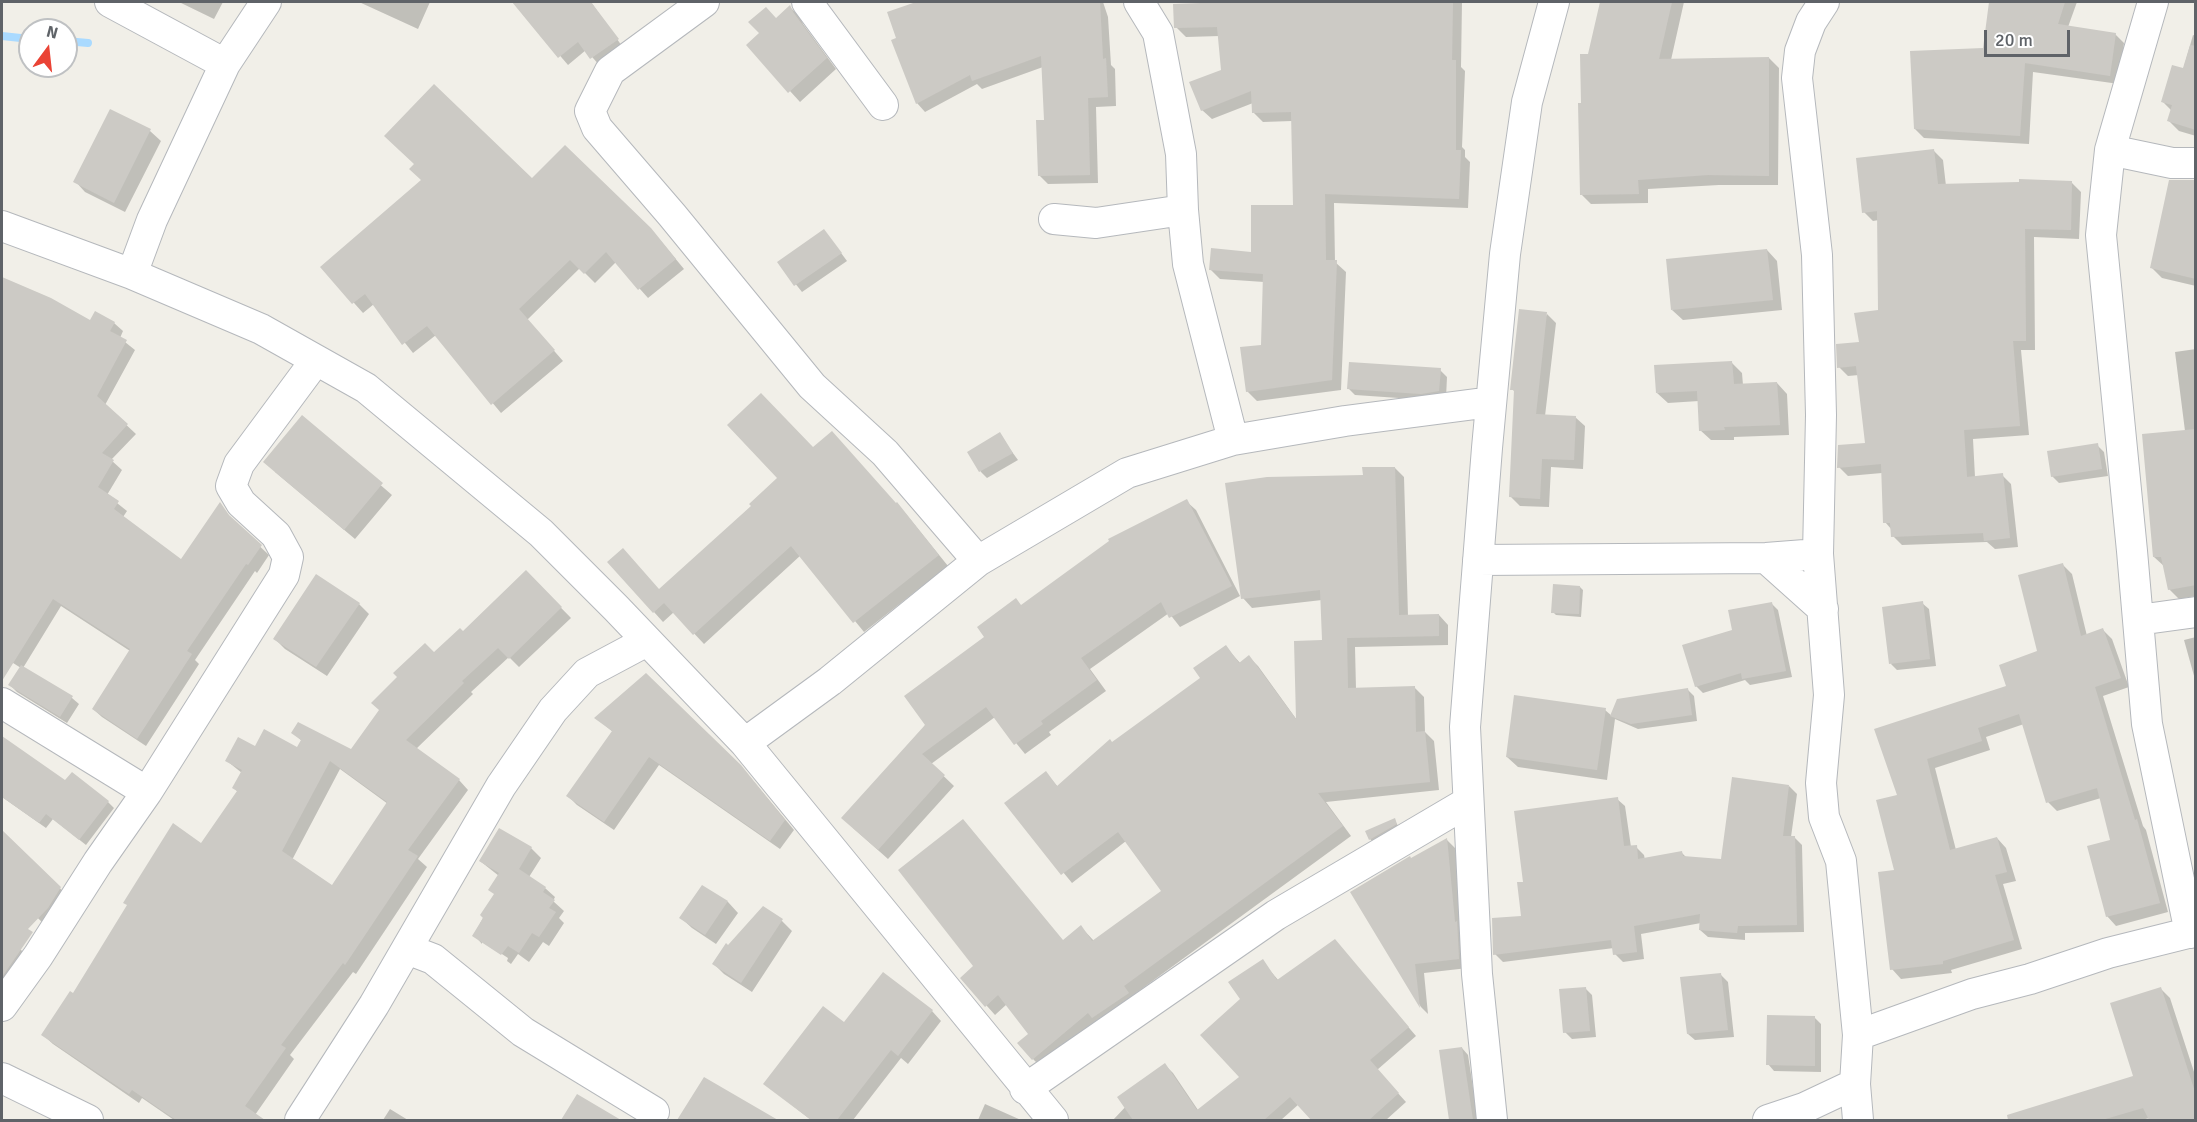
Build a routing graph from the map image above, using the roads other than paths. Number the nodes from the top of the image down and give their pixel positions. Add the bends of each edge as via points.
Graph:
1 (110, 2) edge
2 (266, 2) edge
3 (704, 2) edge
4 (807, 2) edge
5 (1139, 2) edge
6 (1554, 2) edge
7 (1824, 2) edge
8 (2153, 2) edge
9 (225, 64) junction
10 (883, 105) dead end
11 (2110, 150) junction
12 (2196, 163) edge
13 (1183, 210) junction
14 (1054, 219) dead end
15 (2, 226) edge
16 (132, 274) junction
17 (316, 360) junction
18 (1491, 402) junction
19 (1233, 440) junction
20 (1818, 554) junction
21 (1766, 558) junction
22 (1478, 560) junction
23 (978, 561) junction
24 (1823, 609) junction
25 (2196, 612) edge
26 (2138, 620) junction
27 (647, 641) junction
28 (2, 703) edge
29 (745, 743) junction
30 (147, 792) junction
31 (1468, 802) junction
32 (2193, 932) edge
33 (407, 950) junction
34 (2, 1006) edge
35 (1858, 1035) junction
36 (2, 1078) edge
37 (1855, 1084) junction
38 (1025, 1089) junction
39 (654, 1112) dead end
40 (88, 1120) edge
41 (300, 1120) edge
42 (1053, 1120) edge
43 (1492, 1120) edge
44 (1768, 1120) edge
45 (1858, 1120) edge

1 - 9 street
2 - 9 street
3 - 23 street via 610,71 590,111 597,128 812,386 885,453
4 - 10 street
5 - 13 street via 1158,33 1181,154
6 - 18 street via 1527,102 1505,254
7 - 20 street via 1800,51 1797,78 1817,255 1821,415
8 - 11 street
9 - 16 street via 152,220
11 - 12 street via 2172,163
11 - 26 street via 2101,235
13 - 14 street via 1096,223
13 - 19 street via 1188,264
15 - 16 street
16 - 17 street via 261,329
17 - 27 street via 366,388 541,533
17 - 30 street via 239,464 231,486 241,503 276,535 288,557 284,575
18 - 19 street
18 - 22 street
19 - 23 street via 1126,473
20 - 21 street
20 - 24 street
21 - 22 street
21 - 24 street
22 - 31 street via 1465,727
23 - 29 street via 821,688
24 - 35 street via 1829,695 1821,783 1824,817 1841,861
25 - 26 street
26 - 32 street via 2147,724
27 - 29 street
27 - 33 street via 588,674 553,710 501,786
28 - 30 street
29 - 38 street
30 - 34 street
31 - 38 street via 1276,915
31 - 43 street via 1477,974
32 - 35 street via 1972,994
33 - 39 street via 433,959 523,1032
33 - 41 street
35 - 37 street
36 - 40 street
37 - 44 street
37 - 45 street
38 - 42 street

